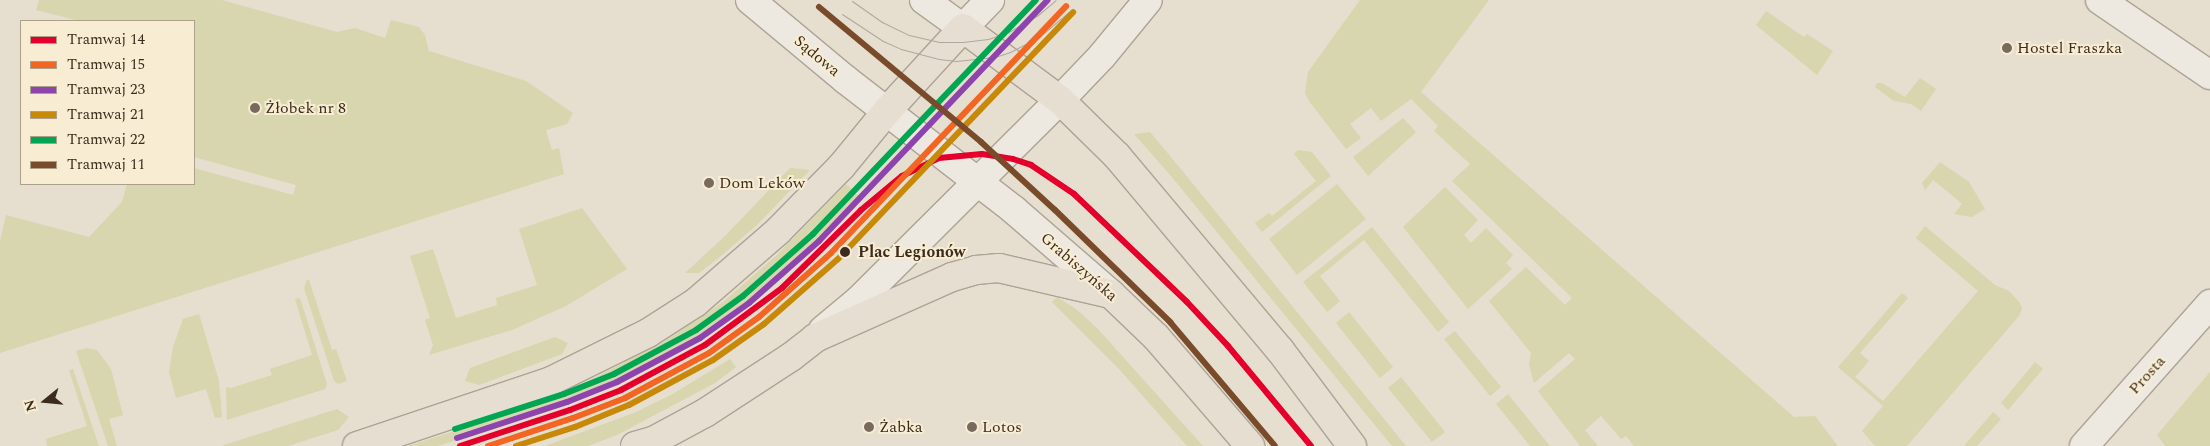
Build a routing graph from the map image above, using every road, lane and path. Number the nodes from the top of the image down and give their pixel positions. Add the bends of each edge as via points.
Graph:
1 (750, 0) edge
2 (924, 0) edge
3 (990, 0) edge
4 (1148, 0) edge
5 (2100, 0) edge
6 (963, 28) junction
7 (2210, 75) edge
8 (1060, 100) junction
9 (886, 112) junction
10 (978, 183) junction
11 (1111, 294) junction
12 (2210, 304) edge
13 (815, 338) junction
14 (648, 444) edge
15 (357, 446) edge
16 (1250, 446) edge
17 (1352, 446) edge
18 (2084, 446) edge

1 - 9 street, Sądowa
2 - 6 street
3 - 6 street
4 - 8 street
5 - 7 street
6 - 8 main road
6 - 9 main road
8 - 10 street
8 - 17 main road via 1160,204 1280,350
9 - 10 street, Grabiszyńska
9 - 15 main road via 841,167 778,231 714,288 648,333 551,381
10 - 11 street, Grabiszyńska
10 - 13 street via 859,300
11 - 13 main road via 1017,271 999,268 976,270 952,277
11 - 16 main road, Grabiszyńska via 1162,344
12 - 18 street, Prosta
13 - 14 main road via 749,386

